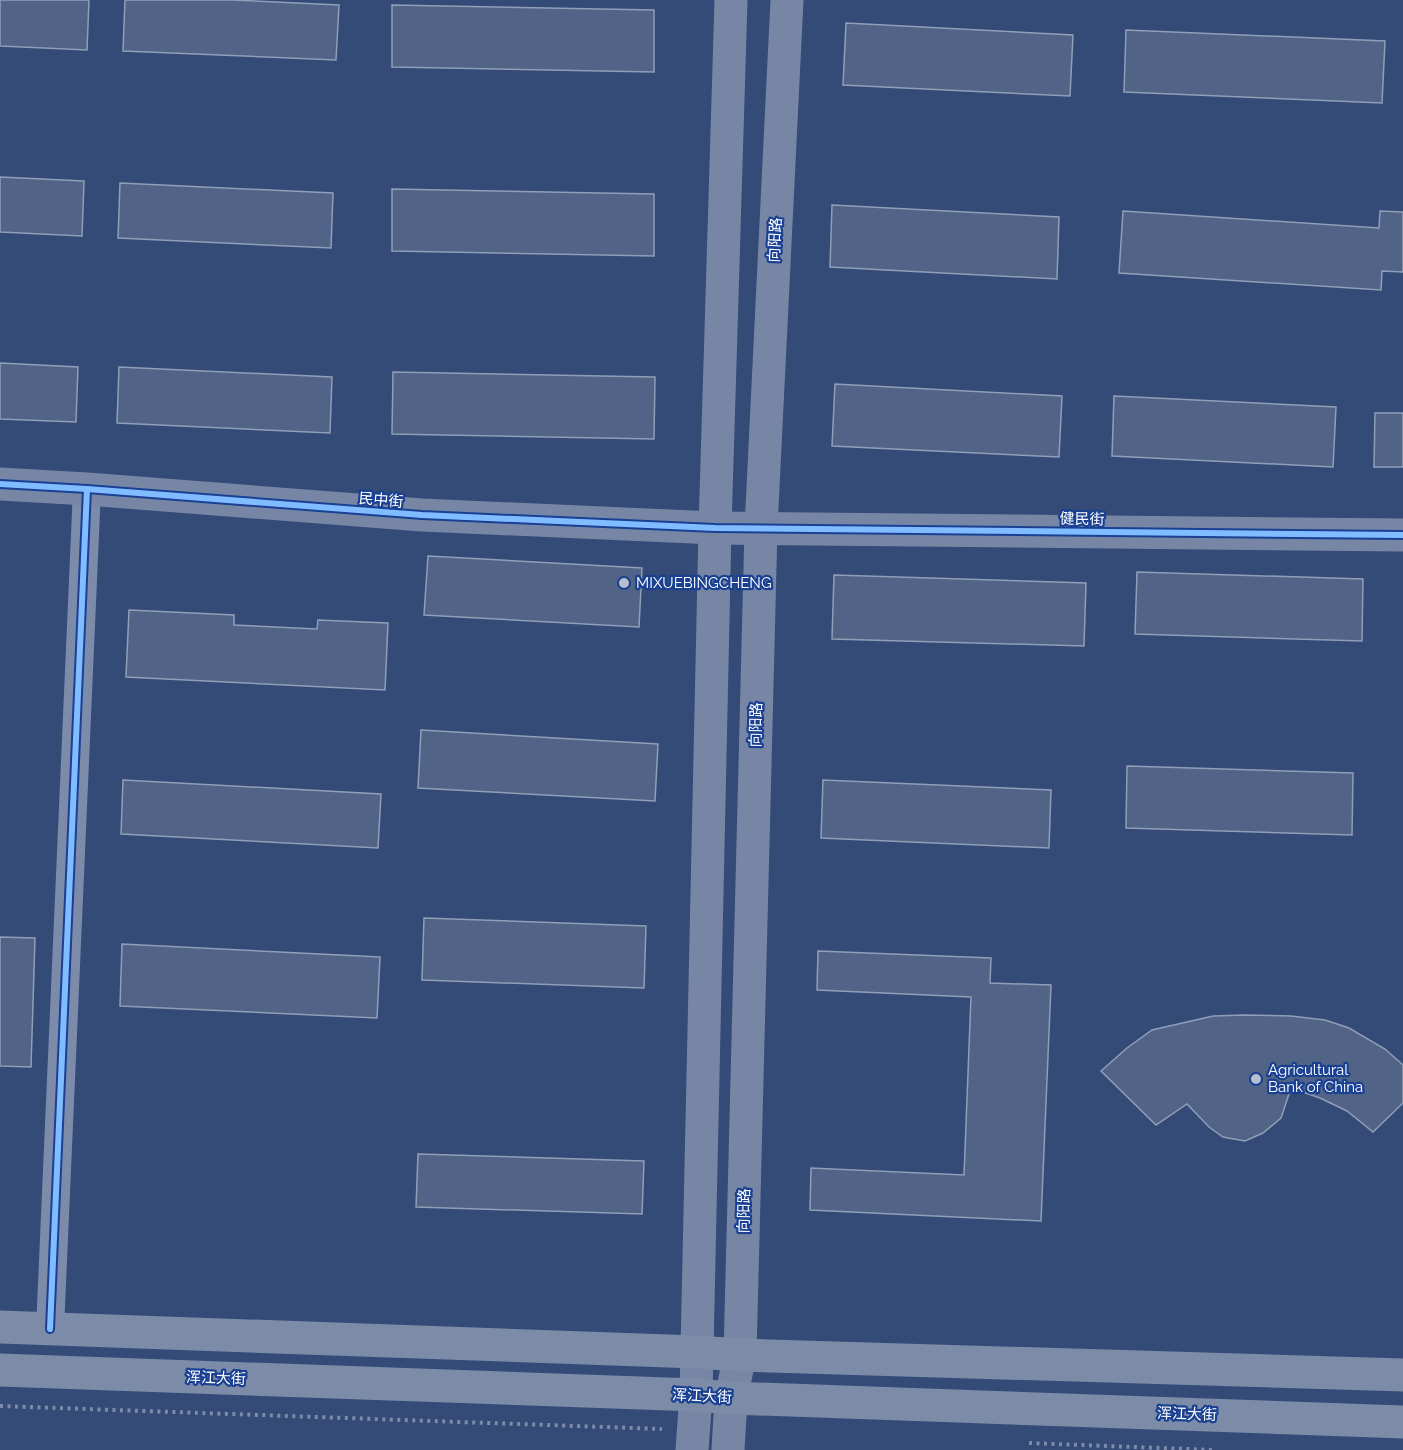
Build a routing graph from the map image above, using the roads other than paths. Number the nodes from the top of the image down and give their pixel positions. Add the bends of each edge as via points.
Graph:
1 (731, 0) edge
2 (787, 0) edge
3 (0, 484) edge
4 (87, 489) junction
5 (715, 528) junction
6 (761, 528) junction
7 (1403, 535) edge
8 (0, 1327) edge
9 (50, 1329) junction
10 (696, 1352) junction
11 (740, 1355) junction
12 (0, 1370) edge
13 (1403, 1375) edge
14 (696, 1395) junction
15 (731, 1398) junction
16 (1403, 1422) edge
17 (693, 1440) edge
18 (728, 1450) edge

1 - 5 main road
2 - 6 main road, 向阳路
3 - 4 main road, 民中街
4 - 5 main road, 民中街 via 422,515
4 - 9 street
5 - 6 main road, 民中街
5 - 10 main road
6 - 7 main road, 健民街
6 - 11 main road, 向阳路
8 - 9 main road
9 - 10 main road
10 - 11 main road
10 - 14 main road
11 - 13 main road
11 - 15 main road, 向阳路
12 - 14 main road, 浑江大街
14 - 15 main road, 浑江大街
14 - 17 main road
15 - 16 main road, 浑江大街
15 - 18 main road, 向阳路

